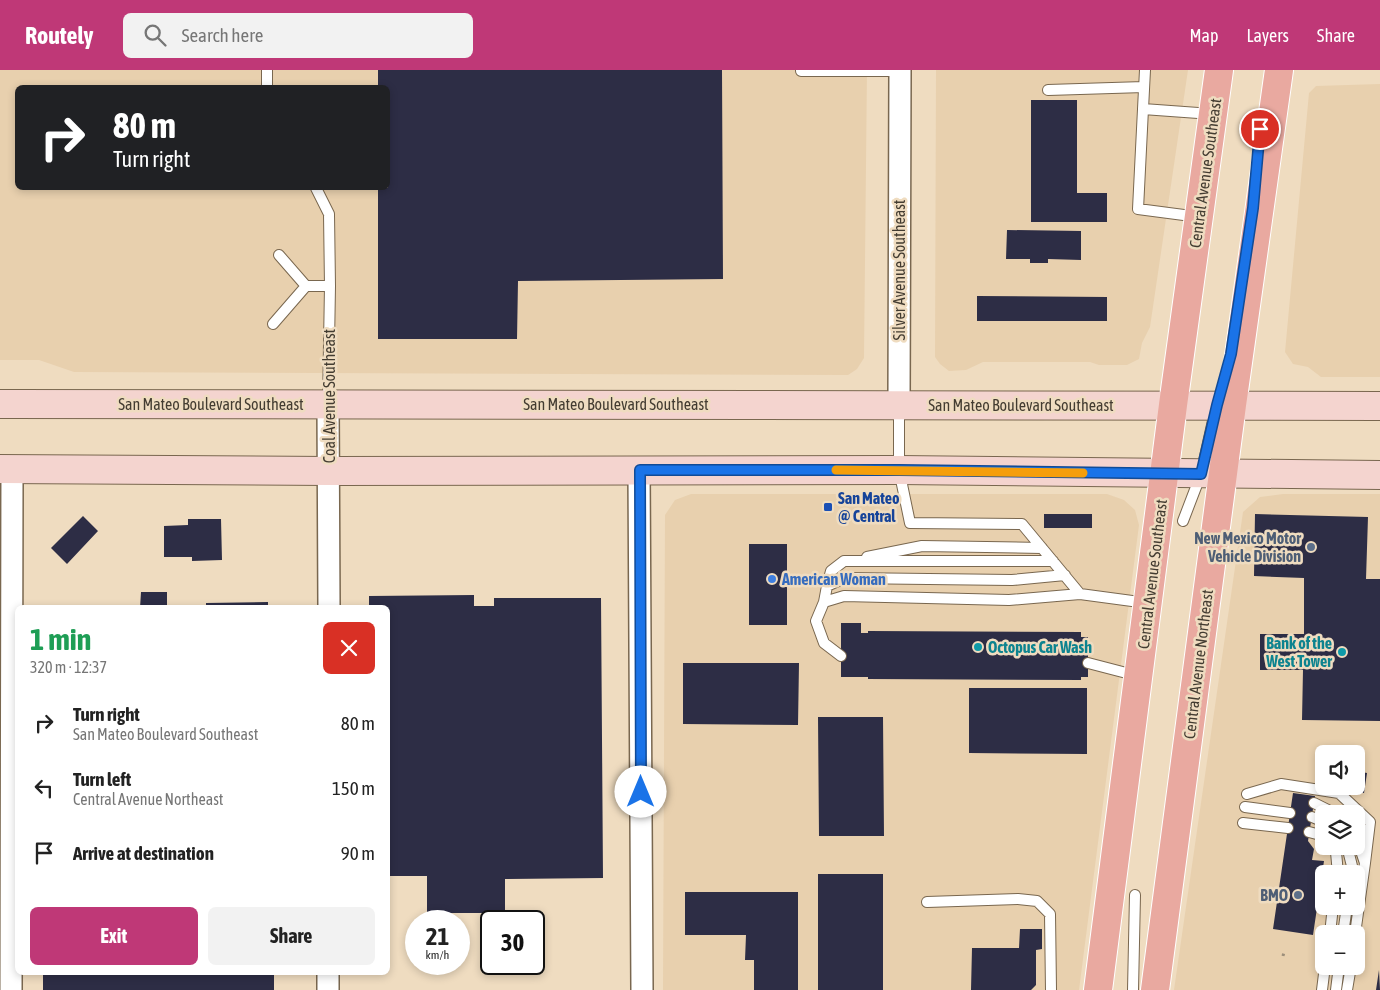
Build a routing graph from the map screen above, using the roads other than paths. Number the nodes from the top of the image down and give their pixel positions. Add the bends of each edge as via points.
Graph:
1 (267, 70) edge
2 (900, 70) edge
3 (1145, 70) edge
4 (1220, 70) edge
5 (1279, 70) edge
6 (801, 71) edge
7 (268, 85) edge
8 (1144, 88) junction
9 (1048, 90) dead end
10 (1143, 109) junction
11 (1213, 114) junction
12 (1261, 119) dead end
13 (317, 190) edge
14 (1199, 217) junction
15 (279, 255) dead end
16 (306, 286) junction
17 (330, 286) junction
18 (273, 324) dead end
19 (1226, 371) dead end
20 (1223, 402) junction
21 (0, 404) edge
22 (328, 404) junction
23 (899, 404) junction
24 (1173, 405) junction
25 (1380, 406) edge
26 (6, 469) edge
27 (640, 470) junction
28 (899, 470) junction
29 (329, 472) junction
30 (1165, 474) junction
31 (1212, 474) junction
32 (1380, 475) edge
33 (1183, 521) dead end
34 (1042, 548) junction
35 (844, 561) junction
36 (1053, 561) junction
37 (1065, 576) junction
38 (827, 586) junction
39 (1080, 594) junction
40 (5, 601) edge
41 (824, 602) junction
42 (1148, 603) junction
43 (329, 605) edge
44 (841, 656) dead end
45 (1088, 663) dead end
46 (1139, 676) junction
47 (1247, 794) dead end
48 (1245, 807) dead end
49 (1290, 813) dead end
50 (1312, 817) dead end
51 (1315, 818) edge
52 (1243, 823) dead end
53 (1288, 828) dead end
54 (1309, 832) dead end
55 (1315, 834) edge
56 (1362, 855) edge
57 (1365, 863) junction
58 (1135, 895) dead end
59 (928, 902) dead end
60 (1356, 925) edge
61 (328, 975) edge
62 (1324, 975) edge
63 (1338, 975) edge
64 (1350, 975) edge
65 (11, 990) edge
66 (328, 990) edge
67 (642, 990) edge
68 (1051, 990) edge
69 (1098, 990) edge
70 (1133, 990) edge
71 (1155, 990) edge
72 (1322, 990) edge
73 (1336, 990) edge
74 (1347, 990) edge

1 - 7 lane
2 - 6 lane
2 - 23 street, Silver Avenue Southeast
3 - 8 lane
4 - 11 main road, Central Avenue Southeast
5 - 20 main road, Central Avenue Northeast
8 - 9 lane
8 - 10 lane
10 - 11 lane
10 - 14 lane via 1138,209
11 - 14 main road, Central Avenue Southeast
12 - 19 lane via 1253,208
13 - 17 lane, Coal Avenue Southeast via 329,214
14 - 24 main road, Central Avenue Southeast
15 - 16 lane
16 - 17 lane
16 - 18 lane
17 - 22 lane, Coal Avenue Southeast
20 - 24 main road, San Mateo Boulevard Southeast
20 - 25 main road, San Mateo Boulevard Southeast
20 - 31 main road, Central Avenue Northeast
21 - 22 main road, San Mateo Boulevard Southeast
22 - 23 main road, San Mateo Boulevard Southeast
22 - 29 street, Coal Avenue Southeast
23 - 24 main road, San Mateo Boulevard Southeast
23 - 28 lane, Silver Avenue Southeast
24 - 30 main road, Central Avenue Southeast
26 - 29 main road
26 - 40 street
27 - 28 main road
27 - 29 main road
27 - 67 street
28 - 30 main road
28 - 34 lane, Silver Avenue Southeast via 910,524 1022,524
29 - 43 street, Coal Avenue Southeast
30 - 31 main road
30 - 42 main road, Central Avenue Southeast
31 - 32 main road
31 - 33 lane, Central Avenue Northeast
31 - 71 main road, Central Avenue Northeast
34 - 35 lane via 922,546
34 - 36 lane
35 - 36 lane
35 - 38 lane via 831,571
36 - 37 lane
37 - 38 lane via 1012,580 845,578
37 - 39 lane
38 - 41 lane
39 - 41 lane via 1009,600 844,596
39 - 42 lane
40 - 65 street
41 - 44 lane via 816,621 824,642
42 - 46 main road, Central Avenue Southeast
45 - 46 lane
46 - 69 main road, Central Avenue Southeast
47 - 57 lane via 1280,784 1339,793 1370,822
48 - 49 lane
50 - 51 lane
52 - 53 lane
54 - 55 lane
56 - 57 lane
57 - 60 lane
58 - 70 lane
59 - 68 lane via 1018,899 1037,902 1050,914
61 - 66 street
62 - 72 lane
63 - 73 lane
64 - 74 lane

